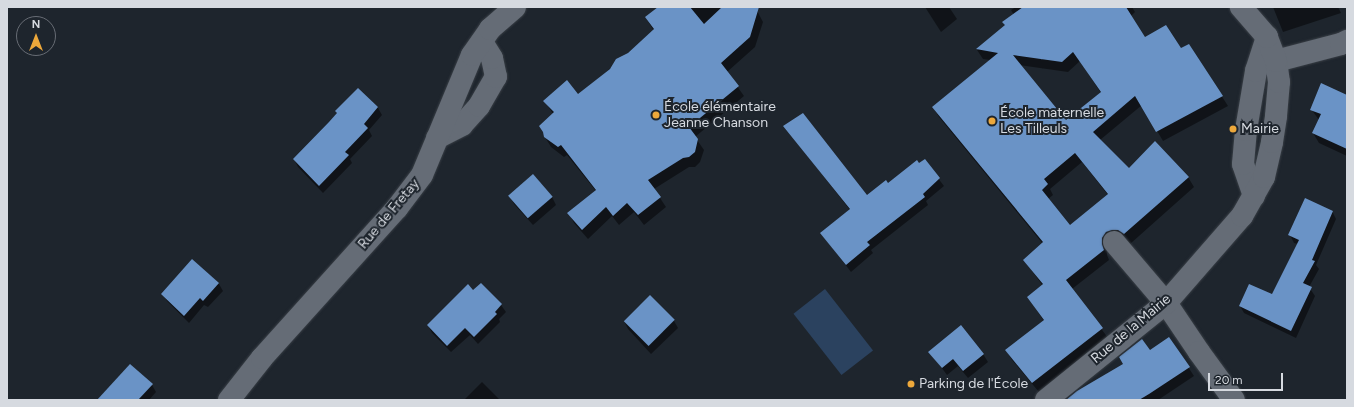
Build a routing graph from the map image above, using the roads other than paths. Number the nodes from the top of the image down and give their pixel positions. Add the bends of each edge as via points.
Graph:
1 (515, 7) edge
2 (1241, 7) edge
3 (1267, 37) junction
4 (1347, 41) edge
5 (482, 42) junction
6 (1276, 61) junction
7 (437, 138) junction
8 (1254, 196) junction
9 (1114, 242) dead end
10 (1166, 303) junction
11 (229, 400) edge
12 (1046, 400) edge
13 (1234, 400) edge

1 - 5 street, Rue de Fretay via 490,29
2 - 3 street, Rue de la Mairie
3 - 6 street, Rue de la Mairie
3 - 8 street via 1256,70 1243,164
4 - 6 street
5 - 7 street, Rue de Fretay via 472,55
5 - 7 street via 492,58 496,77 479,106 462,125
6 - 8 street, Rue de la Mairie via 1278,82 1272,142 1264,178
7 - 11 street, Rue de Fretay via 422,175 397,208 262,358
8 - 10 street, Rue de la Mairie via 1242,216
9 - 10 street
10 - 12 street, Rue de la Mairie
10 - 13 street

